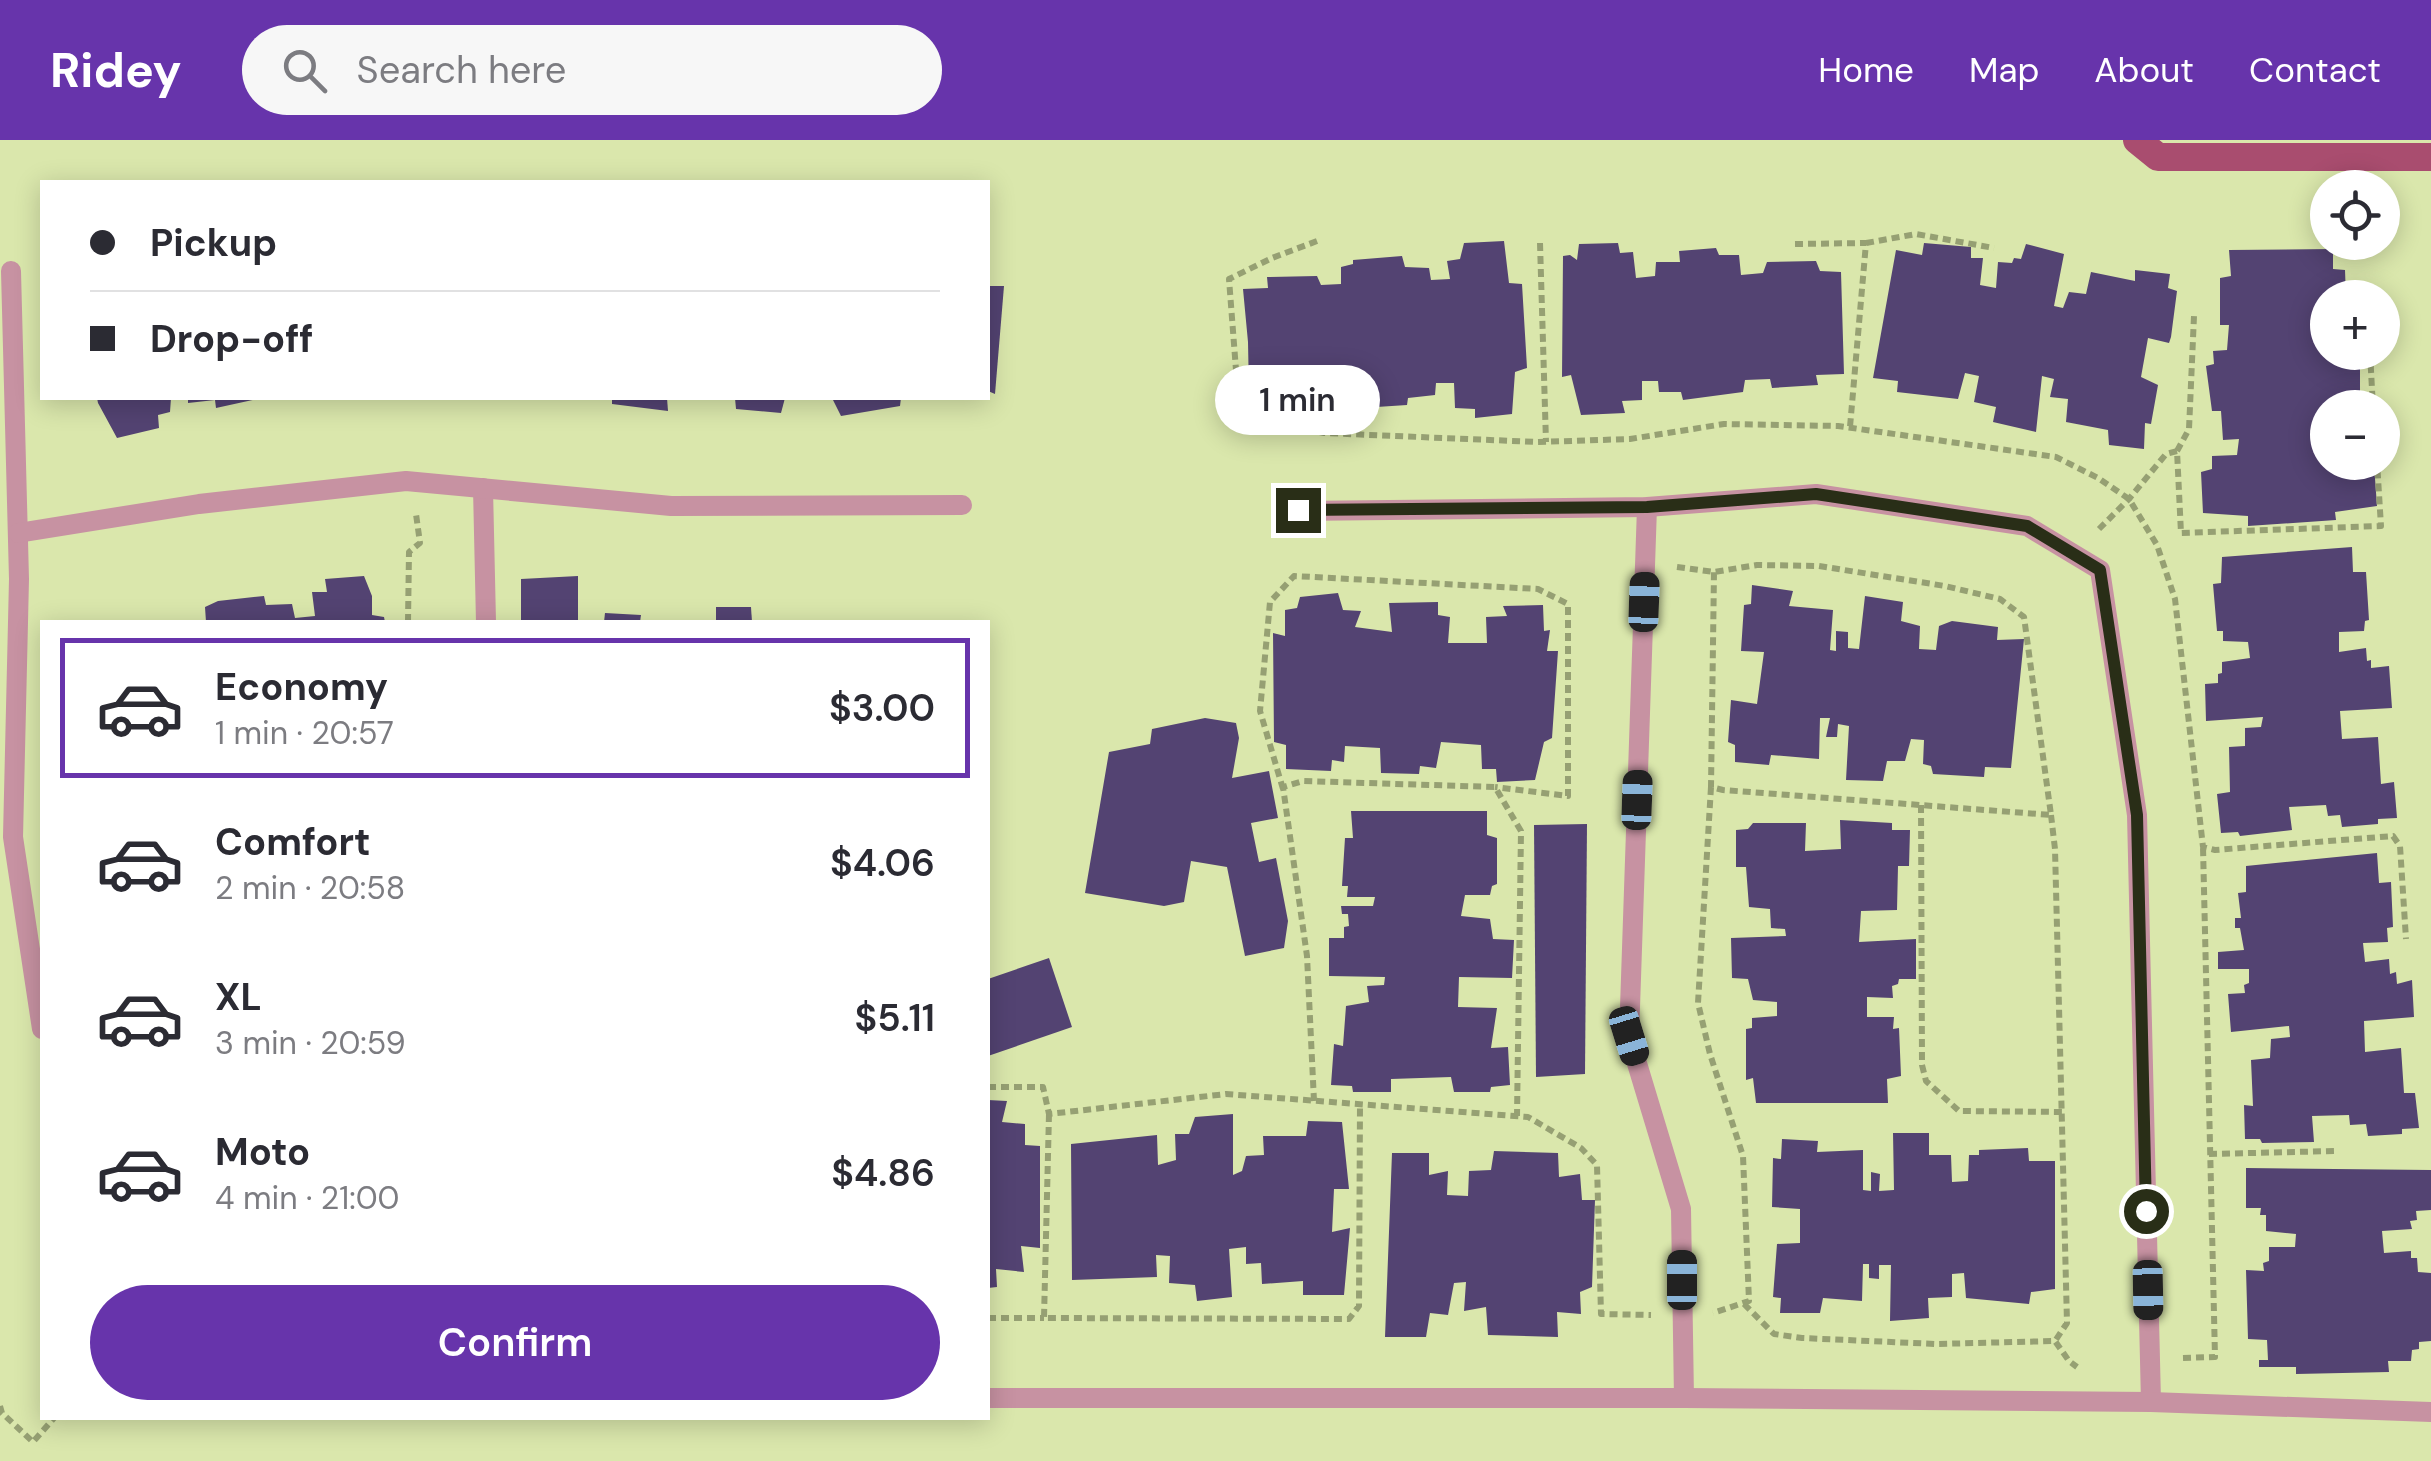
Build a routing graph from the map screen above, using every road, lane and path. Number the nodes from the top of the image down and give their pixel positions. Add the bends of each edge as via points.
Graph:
1 (2138, 140) edge
2 (2431, 157) edge
3 (1318, 242) dead end
4 (1540, 243) dead end
5 (1866, 243) junction
6 (1795, 244) dead end
7 (1994, 248) dead end
8 (11, 271) dead end
9 (2194, 316) dead end
10 (1850, 427) junction
11 (1546, 442) junction
12 (2177, 451) junction
13 (2378, 480) edge
14 (411, 481) junction
15 (483, 488) junction
16 (2129, 499) junction
17 (962, 505) dead end
18 (1647, 507) junction
19 (1298, 510) dead end
20 (18, 532) junction
21 (2074, 556) junction
22 (1646, 562) junction
23 (1714, 572) junction
24 (408, 620) edge
25 (486, 620) edge
26 (1494, 787) junction
27 (1711, 787) junction
28 (1283, 790) junction
29 (1921, 804) junction
30 (2050, 815) junction
31 (2203, 846) junction
32 (2406, 939) dead end
33 (40, 1016) edge
34 (990, 1087) edge
35 (1314, 1101) junction
36 (1360, 1104) junction
37 (2062, 1112) junction
38 (1049, 1114) junction
39 (1517, 1116) junction
40 (2334, 1151) dead end
41 (2209, 1154) junction
42 (1744, 1304) junction
43 (1682, 1316) junction
44 (990, 1318) edge
45 (1044, 1318) junction
46 (2055, 1341) junction
47 (2081, 1370) dead end
48 (2150, 1370) junction
49 (990, 1398) edge
50 (1684, 1398) junction
51 (2151, 1402) junction
52 (0, 1406) edge
53 (2431, 1412) edge
54 (52, 1420) edge

1 - 2 main road via 2158,157
3 - 11 path via 1229,279 1240,395 1285,426 1324,433
4 - 11 path
5 - 6 path
5 - 7 path via 1916,234
5 - 10 path
8 - 20 lane
9 - 12 path via 2189,429
10 - 11 path via 1724,424
10 - 16 path via 2056,458
12 - 13 path via 2181,533 2382,526
12 - 16 path via 2166,454
14 - 15 lane
14 - 20 lane
14 - 24 path via 420,543 409,552
15 - 17 lane via 671,506
15 - 25 lane
16 - 21 path
16 - 31 path via 2157,545 2175,599
18 - 19 lane
18 - 21 lane via 1816,494 2027,526
18 - 22 lane
20 - 33 lane via 13,837
21 - 48 lane via 2100,570 2137,815
22 - 23 path
22 - 43 lane via 1629,1036 1681,1209
23 - 27 path
23 - 30 path via 1758,564 1819,566 1945,586 2000,600 2024,617
26 - 28 path via 1303,781
26 - 28 path via 1568,796 1568,604 1538,589 1294,576 1270,602 1260,711
26 - 39 path via 1521,831
27 - 29 path
27 - 42 path via 1698,1003 1743,1156 1749,1302
28 - 35 path via 1307,956
29 - 30 path
29 - 37 path via 1926,1081 1958,1110
30 - 37 path
31 - 32 path via 2393,836 2400,846
31 - 41 path
34 - 38 path via 1044,1087
35 - 36 path
35 - 38 path via 1226,1094
36 - 39 path
36 - 45 path via 1359,1306 1350,1319
37 - 46 path via 2068,1324
38 - 45 path
39 - 43 path via 1582,1148 1597,1165 1601,1314
40 - 41 path
41 - 48 path via 2215,1357 2181,1358
42 - 43 path
42 - 46 path via 1774,1334 1802,1338
43 - 50 lane
44 - 45 path
46 - 47 path
48 - 51 lane
49 - 50 lane
50 - 51 lane
51 - 53 lane
52 - 54 path via 33,1442

